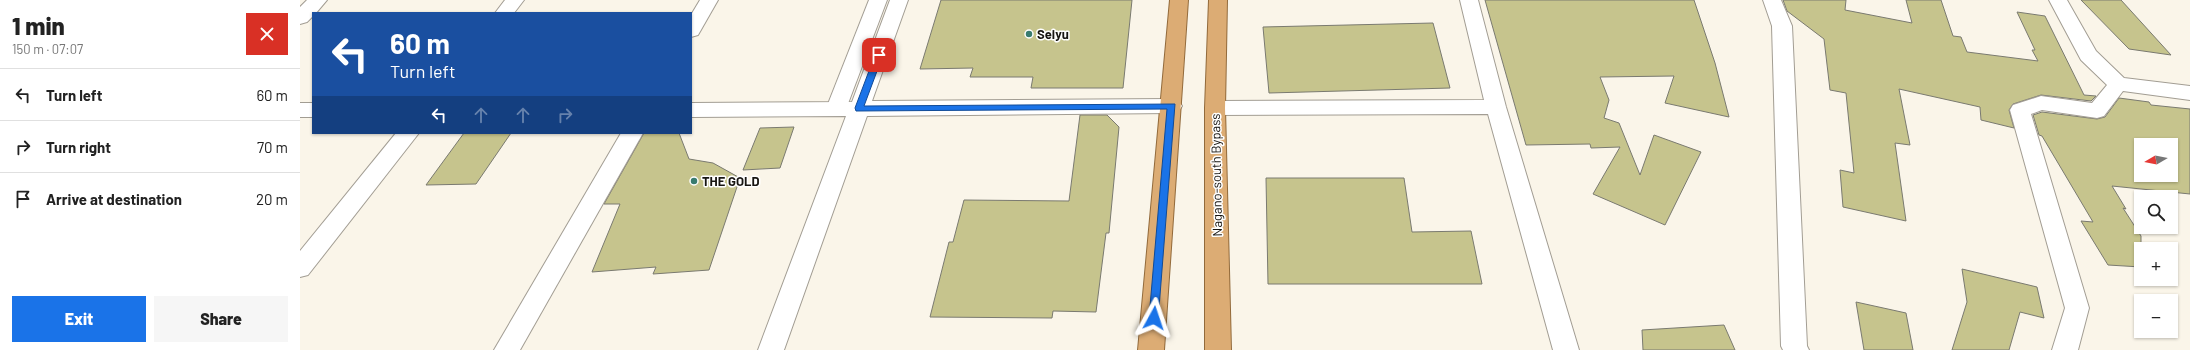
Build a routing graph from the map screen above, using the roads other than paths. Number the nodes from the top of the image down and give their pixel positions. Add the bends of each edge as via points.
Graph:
1 (318, 0) edge
2 (515, 0) edge
3 (708, 0) edge
4 (878, 0) edge
5 (899, 0) edge
6 (1179, 0) edge
7 (1218, 0) edge
8 (1470, 0) edge
9 (1772, 0) edge
10 (2058, 0) edge
11 (505, 12) edge
12 (300, 18) edge
13 (692, 28) edge
14 (2118, 84) junction
15 (2190, 93) edge
16 (1172, 106) junction
17 (1496, 106) junction
18 (859, 108) junction
19 (1215, 108) junction
20 (836, 109) junction
21 (300, 110) edge
22 (312, 110) edge
23 (692, 110) edge
24 (407, 134) edge
25 (631, 134) edge
26 (300, 268) edge
27 (507, 350) edge
28 (771, 350) edge
29 (1151, 350) edge
30 (1218, 350) edge
31 (1566, 350) edge
32 (1796, 350) edge
33 (2065, 350) edge

1 - 12 street
2 - 11 street
3 - 13 street
4 - 20 street
5 - 18 street
6 - 16 highway
7 - 19 highway, Nagano-south Bypass
8 - 17 street
9 - 32 street via 1782,26
10 - 14 street via 2088,55
14 - 15 street
14 - 33 street via 2097,111 2041,103 2020,110 2077,308
16 - 18 street
16 - 29 highway
17 - 19 street
17 - 31 street
18 - 20 street
18 - 28 street
19 - 30 highway, Nagano-south Bypass
20 - 23 street
21 - 22 street
24 - 26 street
25 - 27 street

